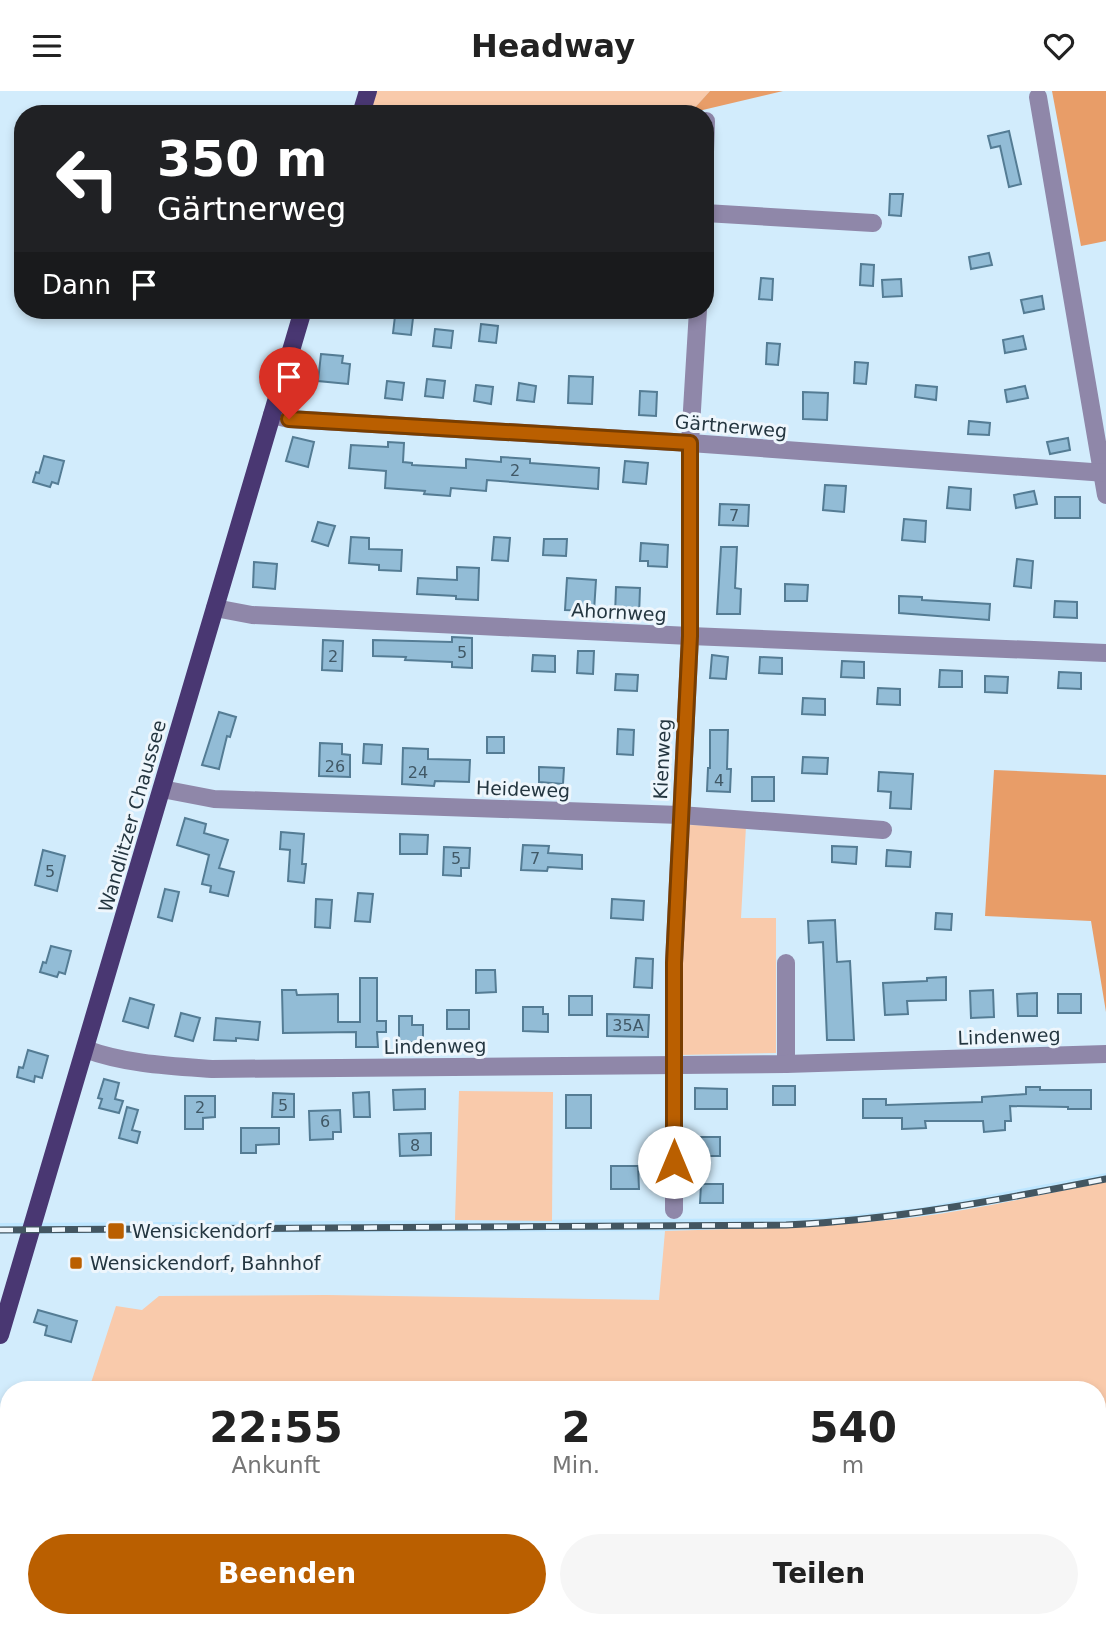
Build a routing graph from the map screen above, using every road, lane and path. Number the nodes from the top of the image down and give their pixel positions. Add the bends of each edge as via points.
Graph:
1 (1038, 97) dead end
2 (714, 214) edge
3 (873, 223) dead end
4 (300, 319) edge
5 (697, 319) edge
6 (272, 415) junction
7 (690, 443) junction
8 (1104, 473) edge
9 (1106, 495) edge
10 (215, 608) junction
11 (690, 636) junction
12 (1106, 653) edge
13 (162, 789) junction
14 (680, 815) junction
15 (883, 830) dead end
16 (786, 963) dead end
17 (85, 1049) junction
18 (1106, 1054) edge
19 (786, 1063) junction
20 (674, 1065) junction
21 (674, 1210) dead end
22 (0, 1335) edge

1 - 8 street
2 - 3 street
4 - 6 main road, Wandlitzer Chaussee
5 - 7 street, Kienweg
6 - 7 street, Gärtnerweg
6 - 10 main road, Wandlitzer Chaussee
7 - 8 street, Gärtnerweg
7 - 11 street, Kienweg
8 - 9 street
10 - 11 street, Ahornweg via 252,615
10 - 13 main road, Wandlitzer Chaussee
11 - 12 street, Ahornweg
11 - 14 street, Kienweg
13 - 14 street, Heideweg via 214,799
13 - 17 main road, Wandlitzer Chaussee
14 - 15 street, Heideweg
14 - 20 street, Kienweg
16 - 19 street
17 - 20 street, Lindenweg via 166,1066 212,1069
17 - 22 main road, Wandlitzer Chaussee
18 - 19 street, Lindenweg
19 - 20 street, Lindenweg
20 - 21 street, Kienweg

